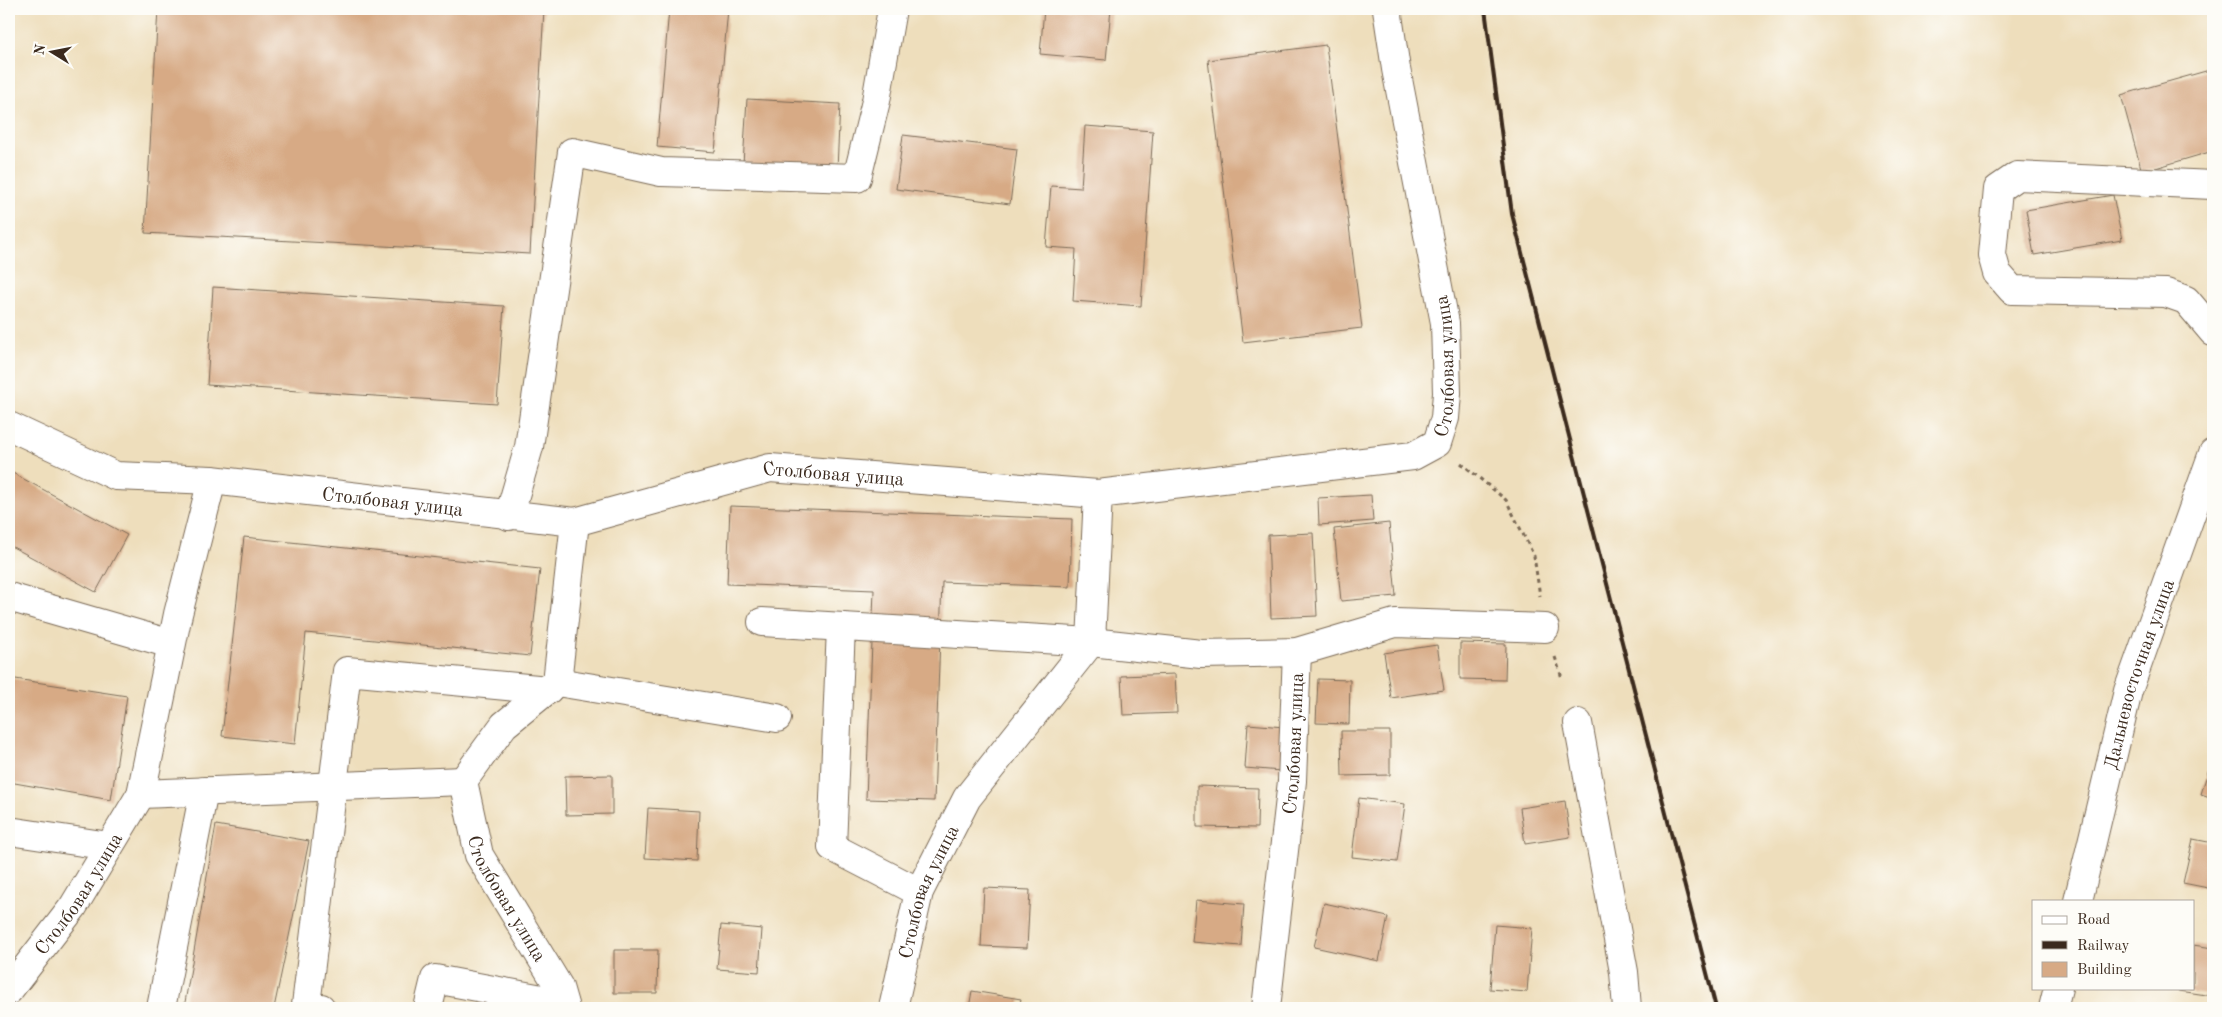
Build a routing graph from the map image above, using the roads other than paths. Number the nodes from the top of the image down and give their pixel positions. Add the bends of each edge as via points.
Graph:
1 (892, 9) edge
2 (1387, 9) edge
3 (2213, 185) edge
4 (2213, 332) edge
5 (9, 426) edge
6 (2213, 453) edge
7 (212, 480) junction
8 (1098, 494) junction
9 (509, 516) junction
10 (575, 522) junction
11 (9, 597) edge
12 (762, 622) dead end
13 (841, 627) junction
14 (1545, 628) road end
15 (1091, 642) junction
16 (171, 644) junction
17 (1297, 652) junction
18 (552, 686) junction
19 (777, 718) dead end
20 (1578, 724) dead end
21 (463, 782) junction
22 (333, 786) junction
23 (204, 791) junction
24 (141, 794) junction
25 (9, 831) edge
26 (109, 846) junction
27 (919, 892) junction
28 (2078, 900) edge
29 (9, 990) edge
30 (2058, 990) edge
31 (564, 1006) edge
32 (161, 1008) edge
33 (321, 1008) edge
34 (428, 1008) edge
35 (893, 1008) edge
36 (1266, 1008) edge
37 (1627, 1008) edge
38 (2053, 1008) edge

1 - 9 street via 876,101 857,178 661,172 572,152 529,447
2 - 8 street, Столбовая улица via 1445,323 1447,393 1438,443 1413,456
3 - 4 street via 2017,176 1998,189 1992,255 1997,273 2012,290 2166,293 2186,300
5 - 7 street, Столбовая улица via 116,476
6 - 28 street, Дальневосточная улица via 2128,691
7 - 9 street, Столбовая улица
7 - 16 street, Столбовая улица
8 - 10 street, Столбовая улица via 770,468
8 - 15 street
9 - 10 street, Столбовая улица
10 - 18 street
11 - 16 street
12 - 13 street
13 - 15 street
13 - 27 street via 832,847
14 - 17 street via 1395,623
15 - 17 street, Столбовая улица via 1201,654
15 - 27 street, Столбовая улица via 967,798
16 - 24 street, Столбовая улица
17 - 36 street, Столбовая улица via 1292,781
18 - 19 street
18 - 21 street via 504,724
18 - 22 street via 347,671
20 - 37 street via 1624,972
21 - 22 street
21 - 31 street, Столбовая улица via 479,854 559,987
22 - 23 street
22 - 33 street via 306,1005
23 - 24 street
23 - 32 street
24 - 26 street, Столбовая улица
25 - 26 street
26 - 29 street, Столбовая улица via 73,907
27 - 35 street, Столбовая улица
30 - 38 street
31 - 34 street via 434,979

